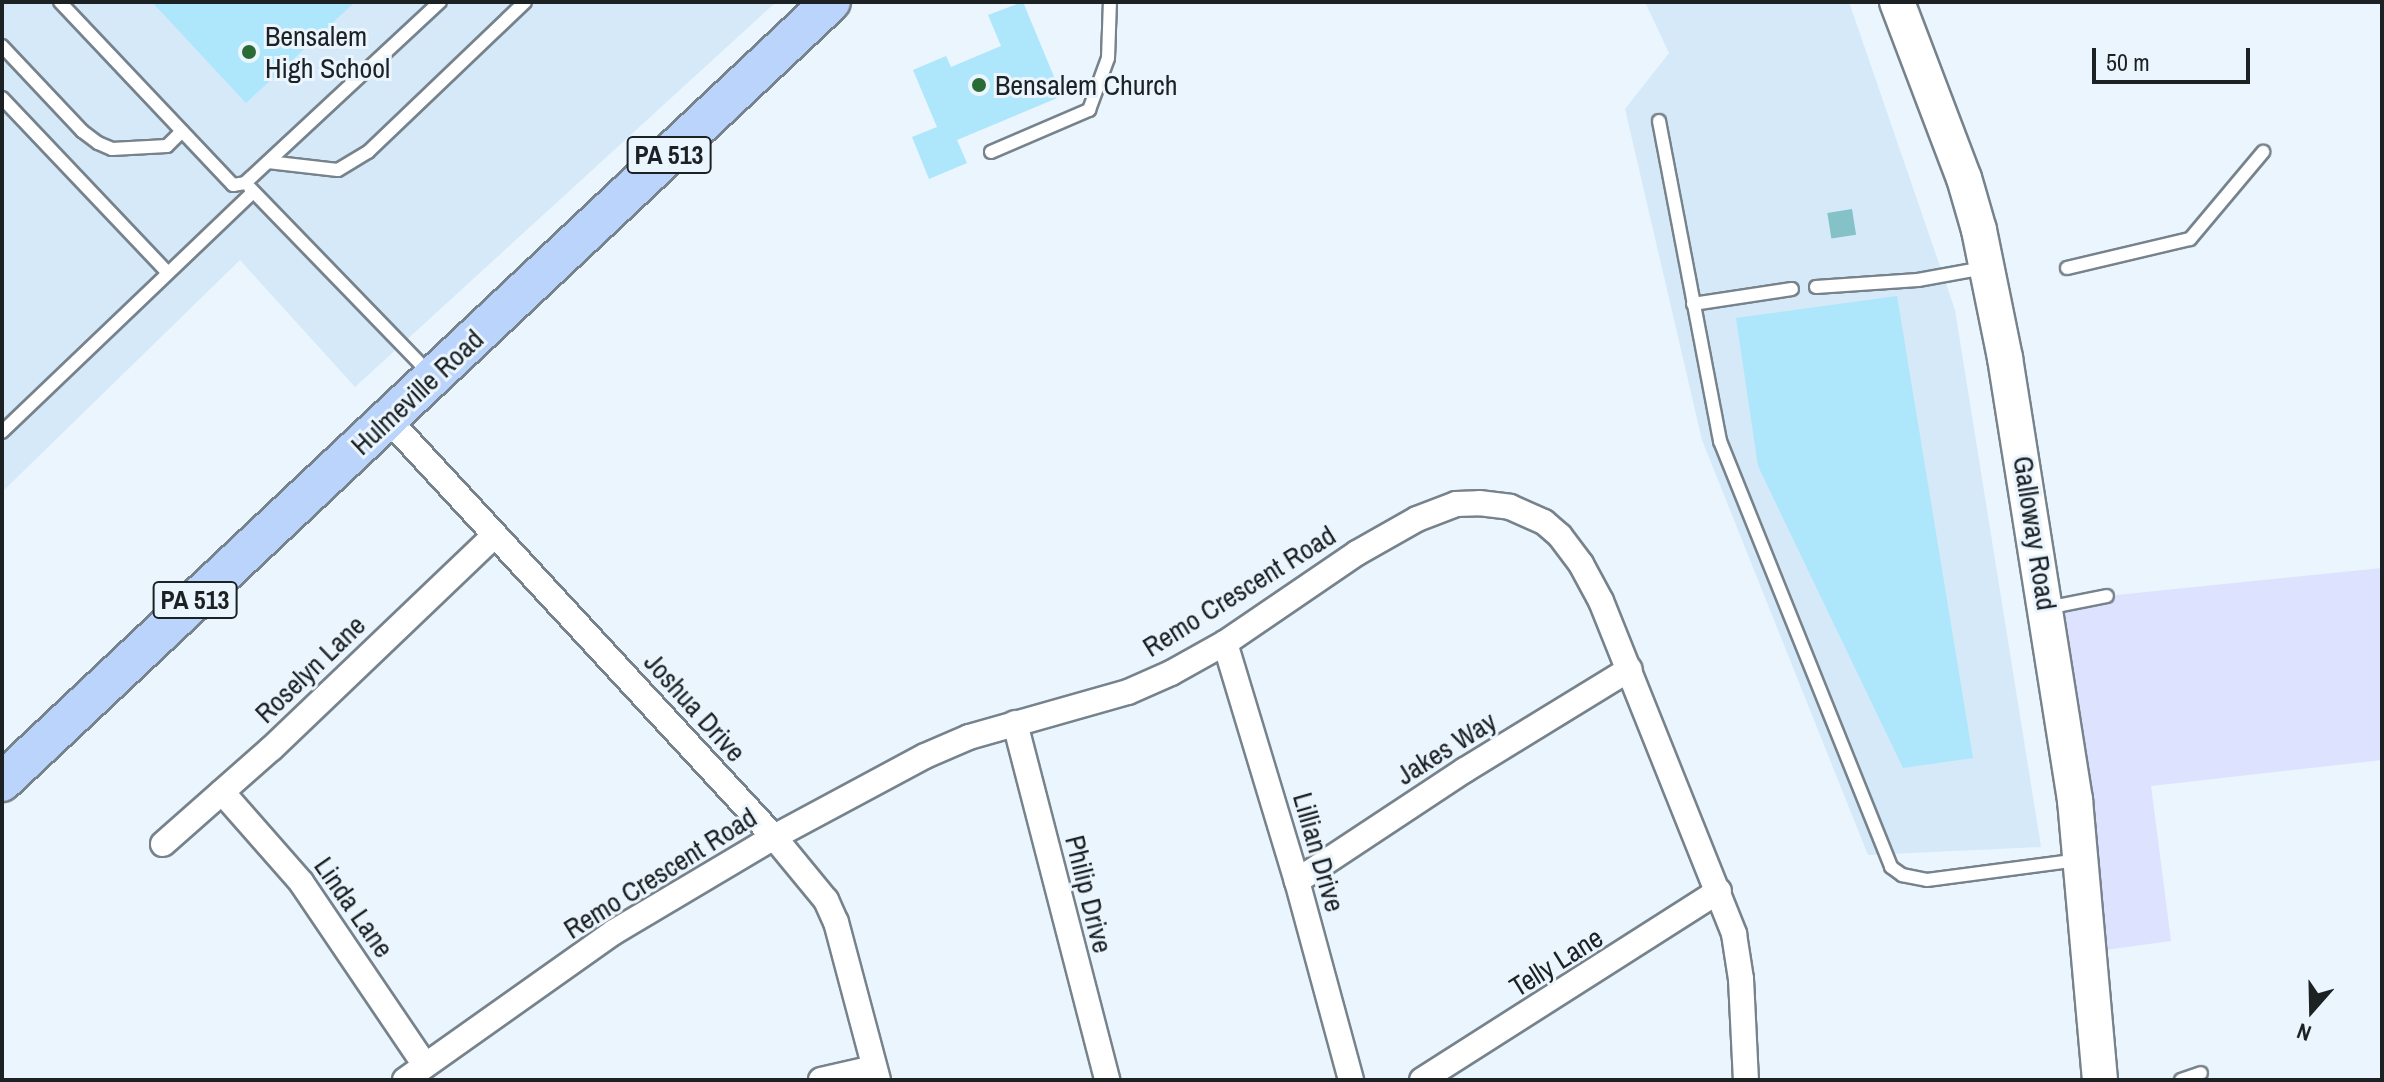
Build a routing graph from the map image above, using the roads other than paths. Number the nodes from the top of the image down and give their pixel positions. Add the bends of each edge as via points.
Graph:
1 (60, 2) edge
2 (440, 2) edge
3 (525, 2) edge
4 (831, 2) edge
5 (1110, 2) edge
6 (1897, 2) edge
7 (2, 46) edge
8 (2, 98) edge
9 (1659, 121) dead end
10 (182, 131) junction
11 (991, 152) dead end
12 (2263, 152) dead end
13 (268, 162) junction
14 (249, 187) junction
15 (1987, 267) junction
16 (2067, 268) dead end
17 (168, 273) junction
18 (1816, 287) dead end
19 (1792, 289) dead end
20 (1693, 304) junction
21 (433, 377) junction
22 (388, 419) junction
23 (2, 432) edge
24 (495, 535) junction
25 (2107, 596) dead end
26 (2047, 608) junction
27 (1225, 643) junction
28 (1630, 669) junction
29 (1015, 723) junction
30 (2, 782) edge
31 (222, 792) junction
32 (774, 837) junction
33 (163, 844) dead end
34 (2081, 859) junction
35 (1297, 881) junction
36 (1719, 891) junction
37 (425, 1065) junction
38 (2201, 1073) dead end
39 (876, 1074) edge
40 (405, 1080) edge
41 (821, 1080) edge
42 (1107, 1080) edge
43 (1351, 1080) edge
44 (1422, 1080) edge
45 (1746, 1080) edge
46 (2100, 1080) edge
47 (2181, 1080) edge

1 - 10 lane
2 - 13 lane
3 - 13 lane via 368,152 338,170
4 - 21 main road, Hulmeville Road / PA 513
5 - 11 lane via 1108,58 1089,110
6 - 15 main road, Galloway Road via 1964,178
7 - 10 lane via 82,131 112,149 167,146
8 - 17 lane
9 - 20 lane
10 - 14 lane via 233,185
12 - 16 lane via 2190,239
13 - 14 lane
14 - 17 lane
14 - 21 lane
15 - 18 lane via 1918,280
15 - 26 main road, Galloway Road
17 - 23 lane
19 - 20 lane
20 - 34 lane via 1720,441 1891,867 1927,880
21 - 22 main road, Hulmeville Road / PA 513
22 - 24 street, Joshua Drive
22 - 30 main road, Hulmeville Road / PA 513
24 - 31 street, Roselyn Lane
24 - 32 street, Joshua Drive
25 - 26 lane
26 - 34 main road, Galloway Road
27 - 28 street, Remo Crescent Road via 1417,519 1456,504 1479,503 1525,512 1560,536 1601,601
27 - 29 street, Remo Crescent Road via 1128,692
27 - 35 street, Lillian Drive
28 - 35 street, Jakes Way
28 - 36 street, Remo Crescent Road
29 - 32 street, Remo Crescent Road via 925,756
29 - 42 street, Philip Drive
31 - 33 street, Roselyn Lane
31 - 37 street, Linda Lane via 301,882
32 - 37 street, Remo Crescent Road via 639,916
32 - 39 street, Joshua Drive via 826,900 836,922
34 - 46 main road, Galloway Road
35 - 43 street, Lillian Drive
36 - 44 street, Telly Lane
36 - 45 street, Remo Crescent Road via 1734,934 1741,979
37 - 40 street, Remo Crescent Road
38 - 47 lane
39 - 41 street

